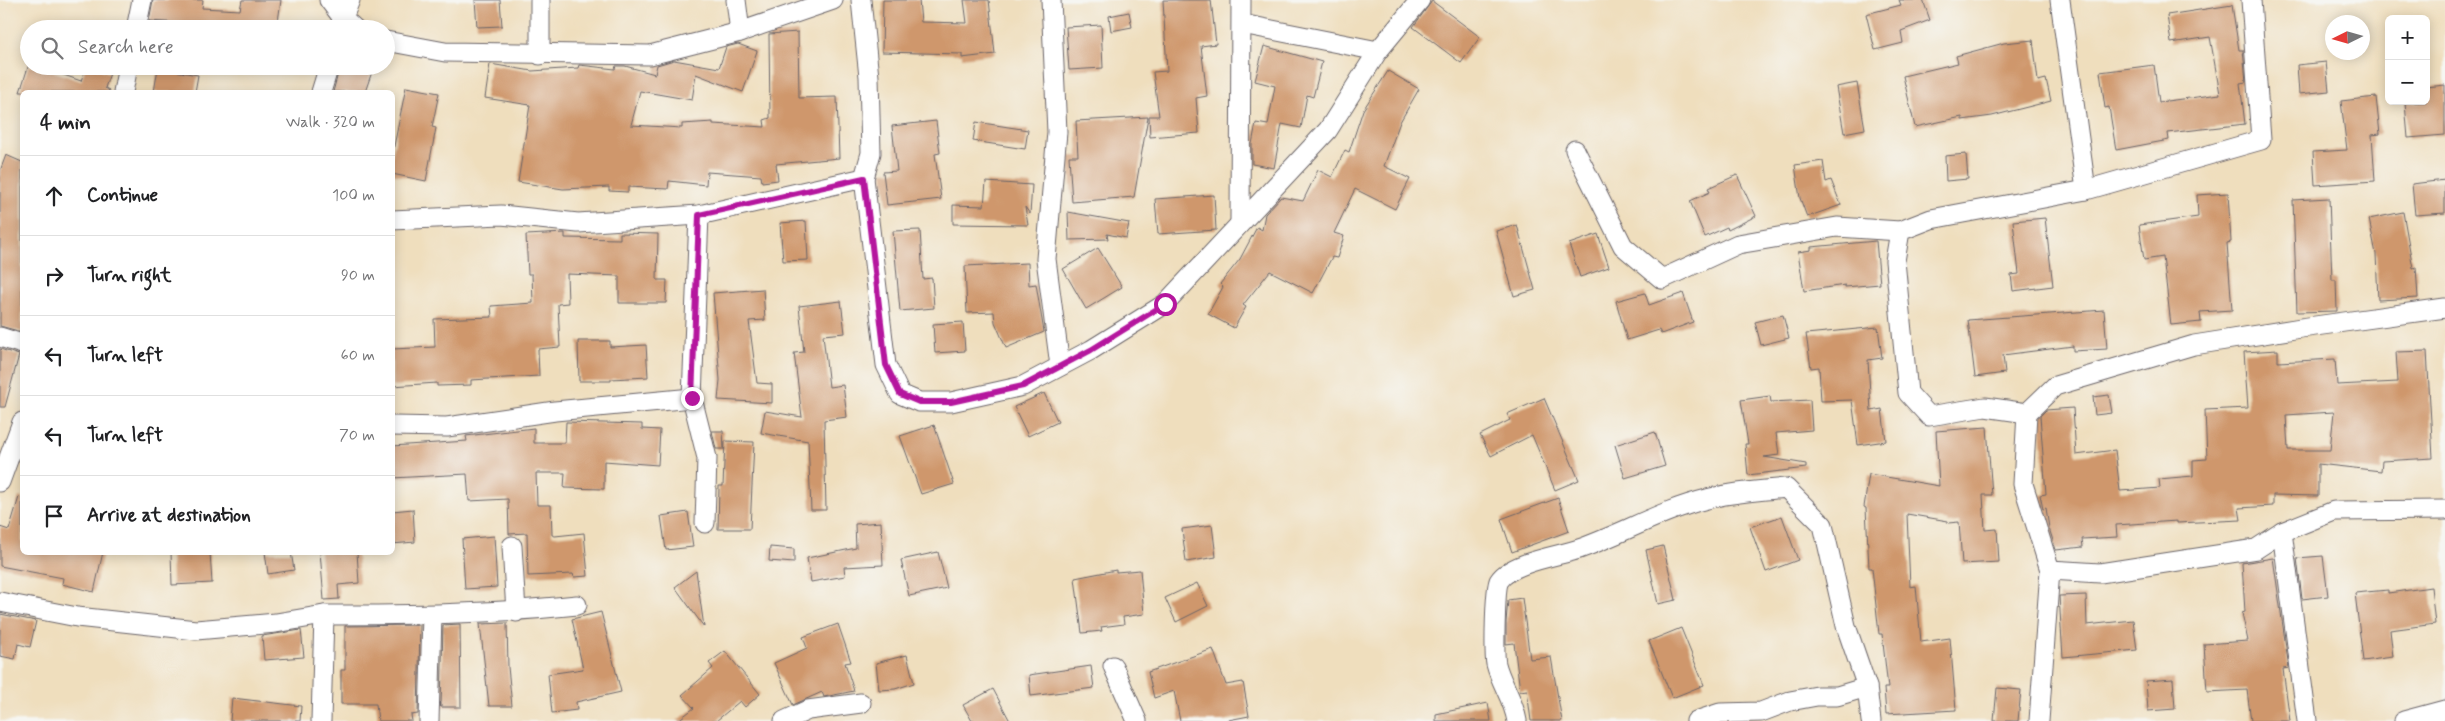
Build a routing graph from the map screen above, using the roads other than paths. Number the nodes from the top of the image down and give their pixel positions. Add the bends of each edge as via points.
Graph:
1 (142, 0) edge
2 (329, 0) edge
3 (350, 0) edge
4 (540, 0) edge
5 (736, 0) edge
6 (832, 0) edge
7 (861, 0) edge
8 (1051, 0) edge
9 (1241, 0) edge
10 (1420, 0) edge
11 (2060, 0) edge
12 (2250, 0) edge
13 (138, 20) edge
14 (342, 20) edge
15 (346, 20) edge
16 (1242, 24) junction
17 (740, 32) junction
18 (395, 43) edge
19 (1378, 51) junction
20 (540, 55) junction
21 (126, 75) edge
22 (326, 75) edge
23 (123, 90) edge
24 (322, 90) edge
25 (1574, 150) dead end
26 (864, 178) junction
27 (2086, 190) junction
28 (699, 215) junction
29 (395, 220) edge
30 (1240, 222) junction
31 (1900, 230) junction
32 (2445, 308) edge
33 (0, 337) edge
34 (20, 343) edge
35 (1060, 366) junction
36 (692, 398) junction
37 (2027, 412) junction
38 (395, 426) edge
39 (20, 427) edge
40 (0, 482) edge
41 (2445, 510) edge
42 (705, 523) dead end
43 (2282, 532) junction
44 (512, 546) dead end
45 (2050, 570) junction
46 (0, 602) edge
47 (577, 605) dead end
48 (516, 612) junction
49 (324, 615) junction
50 (432, 616) junction
51 (1113, 666) dead end
52 (1867, 687) junction
53 (860, 703) dead end
54 (2445, 710) edge
55 (322, 721) edge
56 (429, 721) edge
57 (784, 721) edge
58 (1137, 721) edge
59 (1517, 721) edge
60 (1696, 721) edge
61 (1871, 721) edge
62 (2039, 721) edge
63 (2307, 721) edge
64 (2404, 721) edge

1 - 13 street
2 - 14 street
3 - 15 street
4 - 20 street
5 - 17 street
6 - 17 street
7 - 26 street via 869,77 871,153
8 - 35 street via 1057,132 1046,259
9 - 16 street
10 - 19 street
11 - 27 street
12 - 27 street via 2261,140
16 - 19 street
16 - 30 street
17 - 20 street via 650,55
18 - 20 street via 445,52
19 - 30 street via 1328,130
21 - 23 street
22 - 24 street
25 - 31 street via 1623,246 1662,279 1738,244 1837,227
26 - 28 street
26 - 35 street via 886,365 900,394 919,402 951,402 1023,386
27 - 31 street via 1931,219
28 - 29 street via 578,223 501,215
28 - 36 street
30 - 35 street via 1165,304
31 - 37 street via 1895,261 1908,393 1929,416 1984,407
32 - 37 street via 2194,345 2055,386
33 - 34 street
36 - 38 street via 555,411 447,427
36 - 42 street via 707,458
37 - 45 street via 2023,484
39 - 40 street
41 - 43 street via 2334,511
43 - 45 street via 2256,549 2100,573
43 - 63 street
44 - 48 street
45 - 62 street
46 - 49 street via 77,617 196,630
47 - 48 street
48 - 50 street
49 - 50 street
49 - 55 street
50 - 56 street
51 - 58 street
52 - 59 street via 1846,626 1823,525 1786,488 1707,499 1506,574 1498,582 1496,595 1496,664 1514,703
52 - 60 street via 1838,696 1790,701 1761,712 1720,713
52 - 61 street
53 - 57 street via 808,710
54 - 64 street

